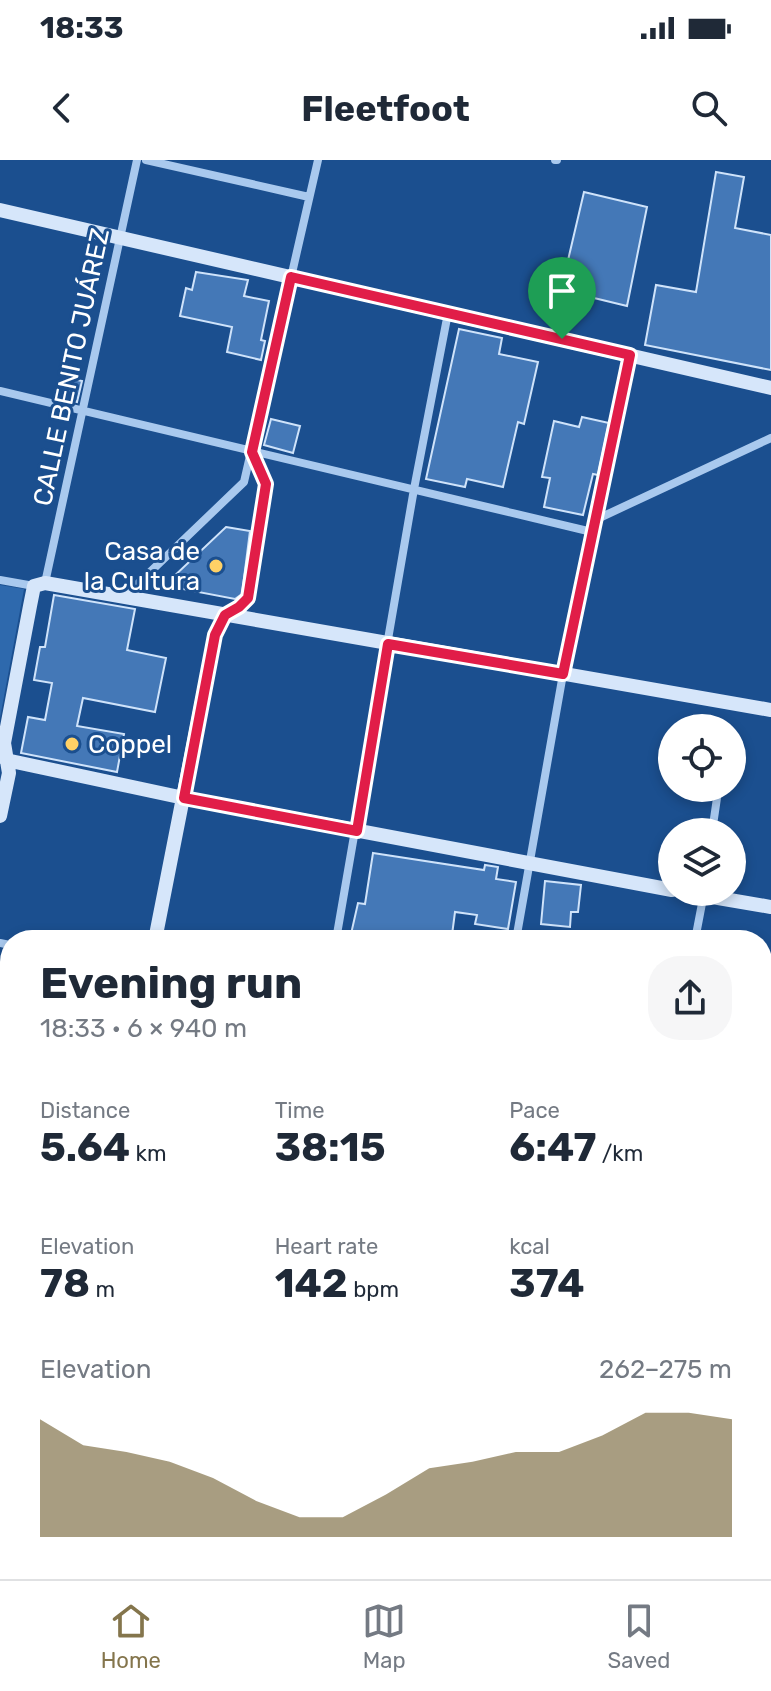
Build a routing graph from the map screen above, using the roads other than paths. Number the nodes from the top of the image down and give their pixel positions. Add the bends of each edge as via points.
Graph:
1 (137, 160) edge
2 (146, 160) edge
3 (318, 160) edge
4 (309, 197) junction
5 (0, 210) edge
6 (119, 239) junction
7 (291, 277) junction
8 (448, 313) junction
9 (630, 355) junction
10 (771, 388) edge
11 (0, 391) edge
12 (84, 409) junction
13 (771, 438) edge
14 (252, 452) junction
15 (414, 489) junction
16 (595, 520) junction
17 (592, 532) junction
18 (0, 580) edge
19 (39, 585) junction
20 (124, 596) junction
21 (225, 615) junction
22 (388, 644) junction
23 (563, 674) junction
24 (771, 710) edge
25 (6, 760) junction
26 (184, 798) junction
27 (0, 816) edge
28 (357, 831) junction
29 (530, 862) junction
30 (658, 887) edge
31 (746, 902) edge
32 (702, 906) edge
33 (771, 907) edge
34 (157, 930) edge
35 (338, 930) edge
36 (518, 930) edge
37 (697, 930) edge

1 - 6 street, CALLE BENITO JUÁREZ
2 - 4 street
3 - 4 street
4 - 7 street
5 - 6 main road
6 - 7 main road
6 - 12 street, CALLE BENITO JUÁREZ
7 - 8 main road
7 - 14 street
8 - 9 main road
8 - 15 street
9 - 10 main road
9 - 16 street
11 - 12 street
12 - 14 street
12 - 19 street, CALLE BENITO JUÁREZ
13 - 16 street
14 - 15 street
14 - 20 street via 244,482
14 - 21 street via 266,484 248,598
15 - 17 street
15 - 22 street
16 - 17 street
17 - 23 street
18 - 19 street
19 - 20 main road
19 - 25 main road via 4,743
20 - 21 main road
21 - 22 main road
21 - 26 main road via 215,635
22 - 23 main road
22 - 28 street
23 - 24 main road
23 - 29 street
25 - 26 main road
25 - 27 main road via 9,773
26 - 28 main road
26 - 34 main road
28 - 29 main road
28 - 35 street
29 - 30 main road
29 - 36 street
31 - 33 main road
32 - 37 street

